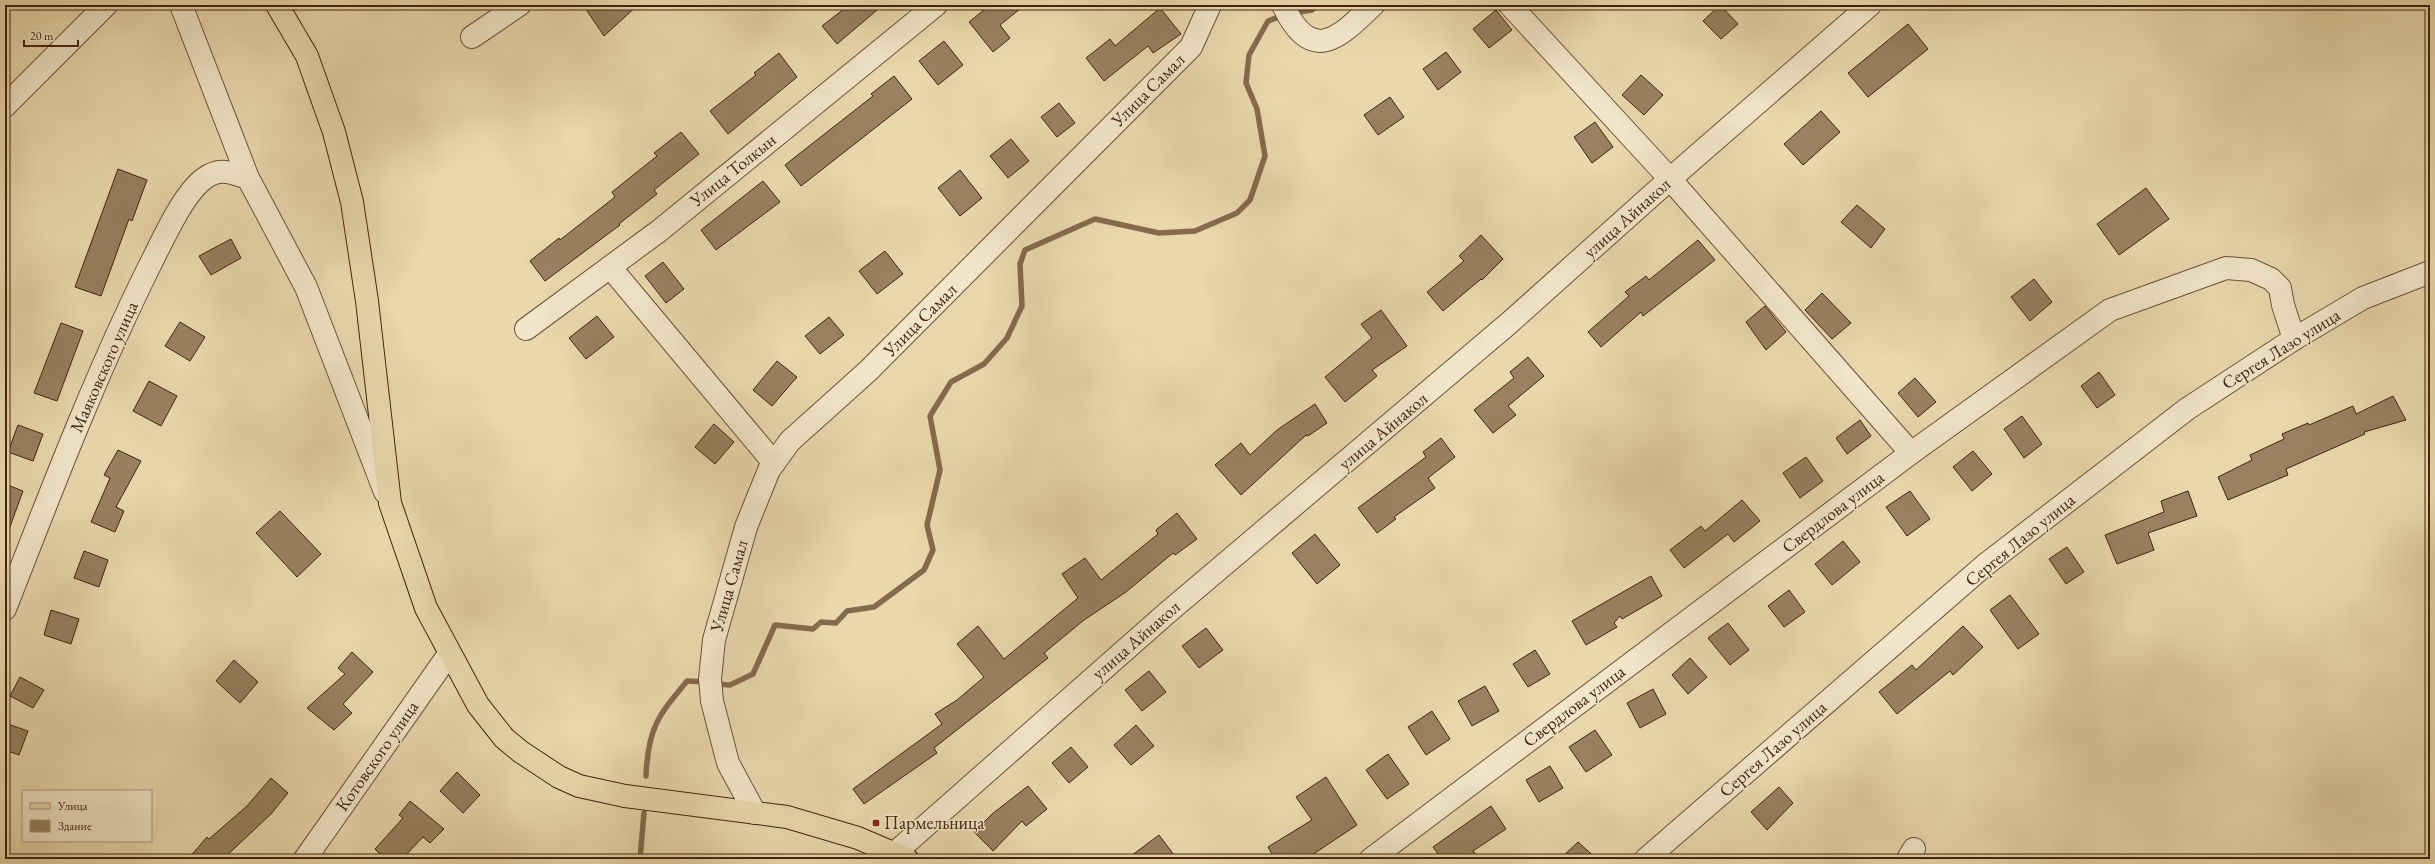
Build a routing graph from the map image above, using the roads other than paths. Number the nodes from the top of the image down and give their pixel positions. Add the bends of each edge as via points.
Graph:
1 (106, 5) edge
2 (180, 5) edge
3 (277, 5) edge
4 (519, 5) edge
5 (936, 5) edge
6 (1210, 5) edge
7 (1283, 5) edge
8 (1373, 5) edge
9 (1510, 5) edge
10 (1870, 5) edge
11 (472, 37) dead end
12 (5, 106) edge
13 (248, 178) junction
14 (1670, 179) junction
15 (610, 267) junction
16 (2430, 272) edge
17 (526, 329) dead end
18 (2294, 339) junction
19 (1911, 453) junction
20 (774, 463) junction
21 (390, 503) junction
22 (5, 610) edge
23 (449, 654) junction
24 (755, 812) junction
25 (896, 857) edge
26 (305, 859) edge
27 (1371, 859) edge
28 (1646, 859) edge

1 - 12 street
2 - 13 street
3 - 21 main road via 307,56 334,132 352,202 367,301
4 - 11 street
5 - 15 street, Улица Толкын via 658,231
6 - 20 street, Улица Самал via 1191,48 868,371 790,441
7 - 8 street via 1296,28 1309,39 1328,42 1350,28
9 - 14 street
10 - 14 street, улица Айнакол
13 - 21 street via 306,287
13 - 22 street, Маяковского улица via 223,170 205,178 184,202 119,328 65,455
14 - 19 street
14 - 25 street, улица Айнакол via 1508,324 1167,613
15 - 17 street, Улица Толкын
15 - 20 street
16 - 18 street, Сергея Лазо улица via 2363,298
18 - 19 street, Свердлова улица via 2280,288 2271,279 2251,270 2226,268 2110,310
18 - 28 street, Сергея Лазо улица via 2186,409 1986,565
19 - 27 street, Свердлова улица
20 - 24 street, Улица Самал via 746,527 714,640 710,679 712,700 728,763
21 - 23 main road via 426,608
23 - 24 main road via 478,705 504,738 558,777 579,786 625,796
23 - 26 street, Котовского улица
24 - 25 main road via 824,826

